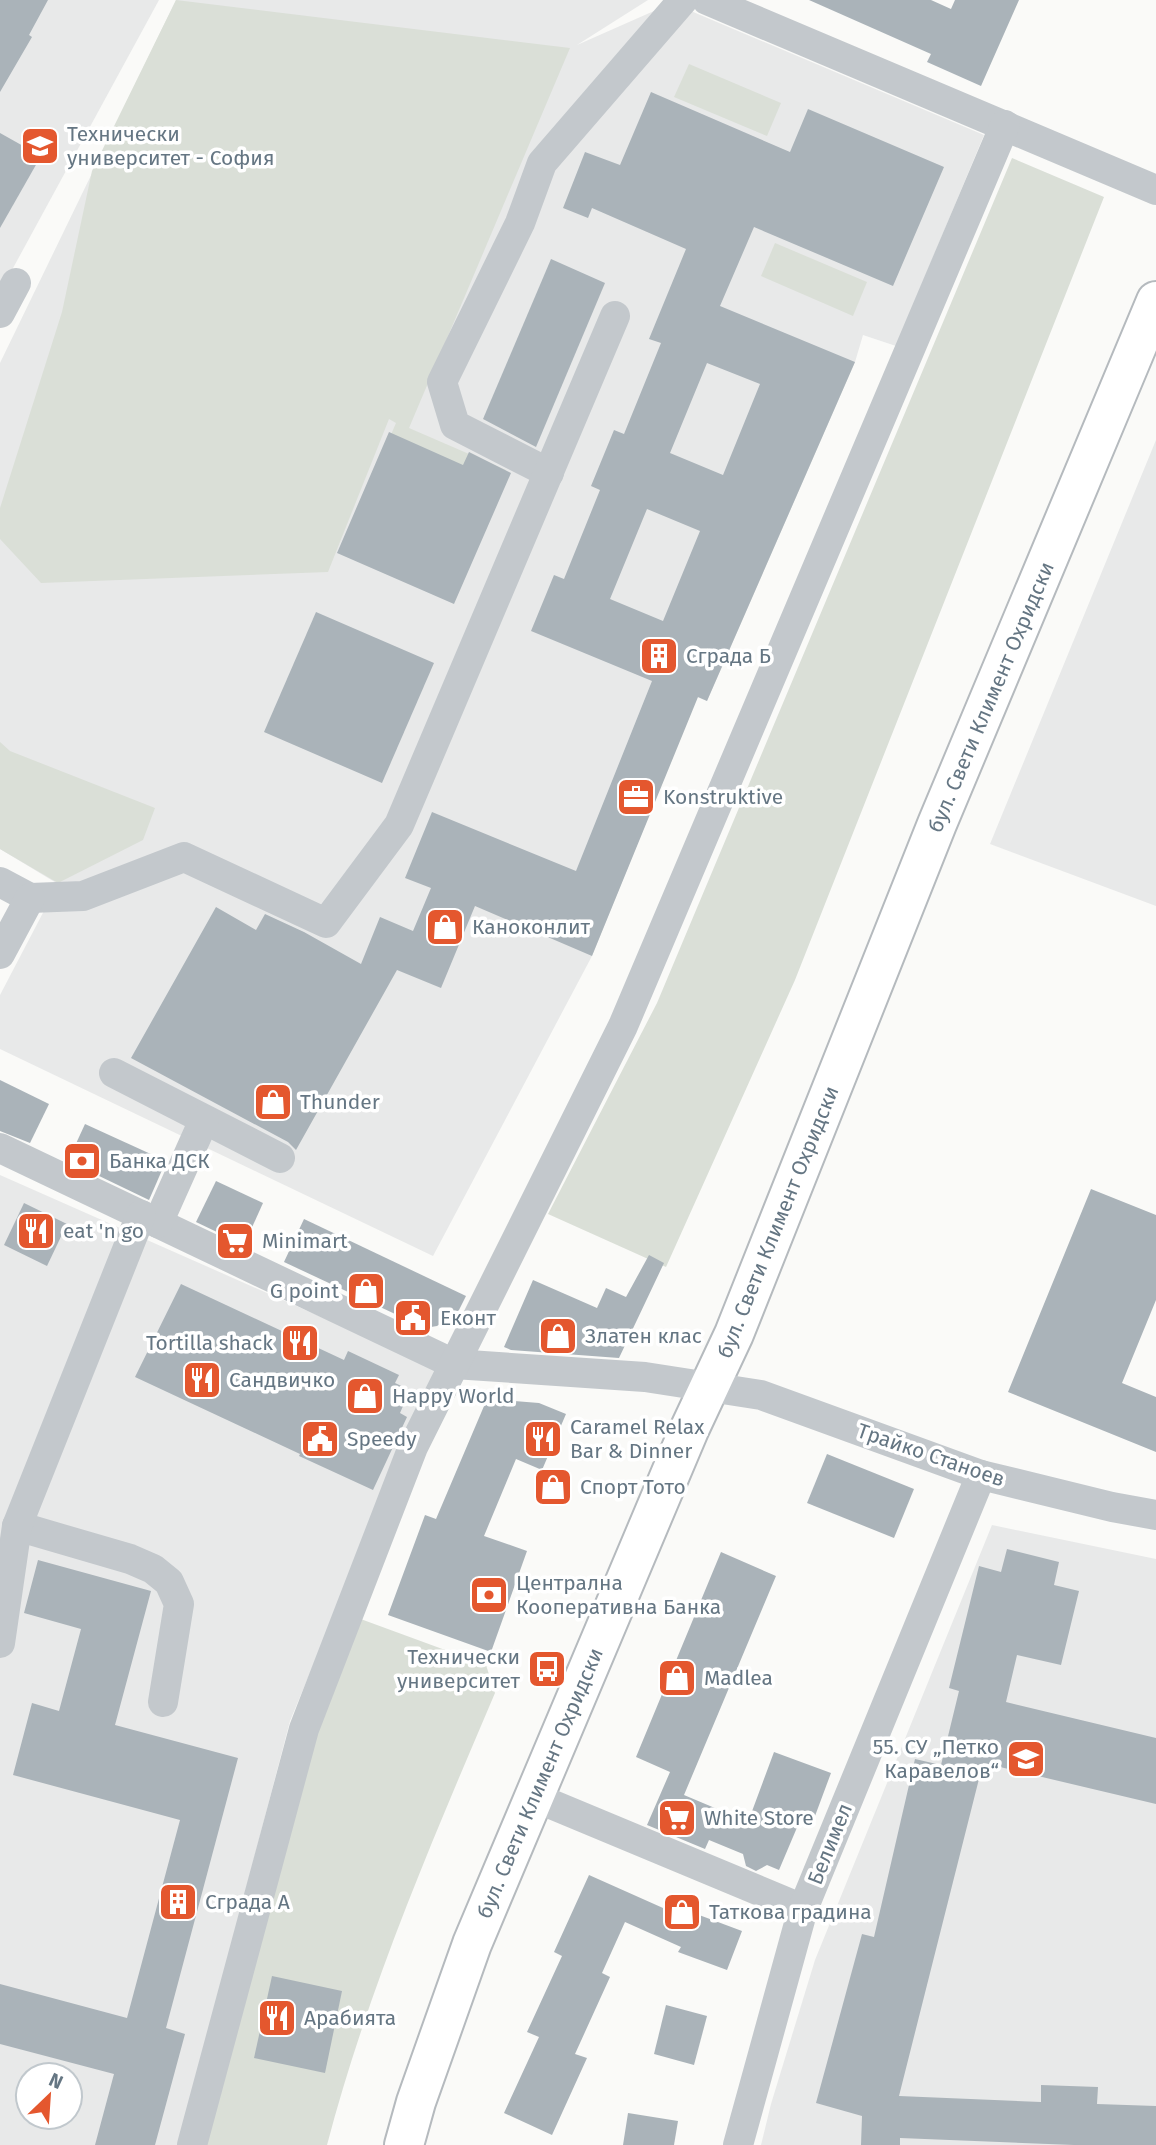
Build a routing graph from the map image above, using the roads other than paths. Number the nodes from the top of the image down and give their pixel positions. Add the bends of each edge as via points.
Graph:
1 (683, 0) edge
2 (707, 0) edge
3 (1005, 125) junction
4 (1156, 190) edge
5 (16, 283) dead end
6 (1156, 301) edge
7 (0, 313) edge
8 (615, 316) dead end
9 (549, 473) junction
10 (0, 882) edge
11 (30, 898) junction
12 (0, 954) edge
13 (114, 1073) dead end
14 (204, 1120) junction
15 (0, 1148) edge
16 (280, 1157) dead end
17 (149, 1219) junction
18 (454, 1364) junction
19 (709, 1387) junction
20 (981, 1475) junction
21 (1156, 1515) edge
22 (17, 1526) junction
23 (0, 1643) edge
24 (163, 1702) dead end
25 (534, 1797) junction
26 (803, 1909) junction
27 (192, 2145) edge
28 (404, 2145) edge
29 (738, 2145) edge

1 - 9 street via 542,163 520,223 442,382 455,425
2 - 3 street
3 - 4 street
3 - 18 street via 623,1026
5 - 7 street
6 - 19 main road, бул. Свети Климент Охридски
8 - 9 street
9 - 11 street via 399,825 326,923 184,857 83,896
10 - 11 street
11 - 12 street
13 - 14 street
14 - 16 street
14 - 17 street
15 - 17 street
17 - 18 street
17 - 22 street
18 - 19 street, Трайко Станоев via 645,1377
18 - 27 street via 413,1447 304,1729
19 - 20 street, Трайко Станоев via 761,1395
19 - 25 main road, бул. Свети Климент Охридски
20 - 21 street, Трайко Станоев
20 - 26 street, Белимел
22 - 23 street
22 - 24 street via 130,1559 169,1581 179,1604
25 - 26 street
25 - 28 main road, бул. Свети Климент Охридски via 472,1944
26 - 29 street, Белимел

